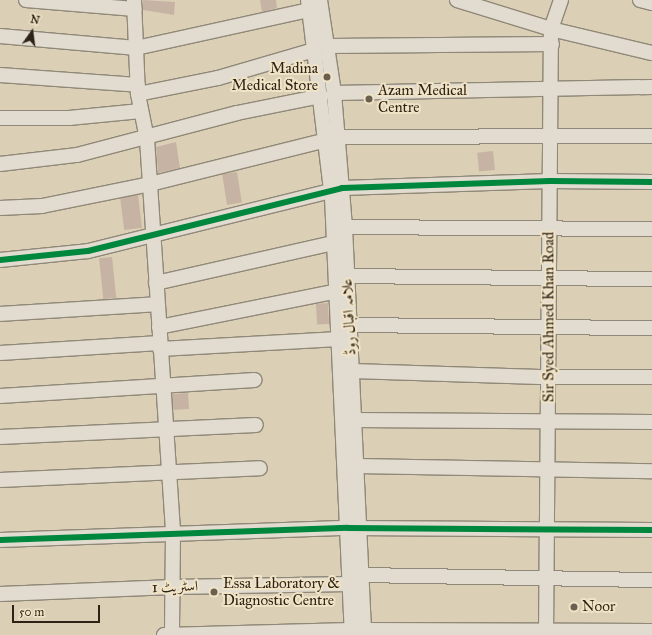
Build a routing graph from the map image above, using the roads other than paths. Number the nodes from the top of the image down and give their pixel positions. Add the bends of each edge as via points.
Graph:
1 (26, 0) edge
2 (320, 0) edge
3 (458, 0) edge
4 (561, 0) edge
5 (640, 0) edge
6 (652, 3) edge
7 (134, 4) edge
8 (309, 5) edge
9 (551, 29) junction
10 (0, 36) edge
11 (552, 44) junction
12 (328, 46) junction
13 (136, 48) junction
14 (314, 50) junction
15 (652, 53) edge
16 (0, 75) edge
17 (652, 87) edge
18 (551, 89) junction
19 (138, 90) junction
20 (327, 94) junction
21 (142, 111) junction
22 (0, 118) edge
23 (550, 136) junction
24 (652, 136) edge
25 (332, 138) junction
26 (147, 139) junction
27 (0, 164) edge
28 (550, 181) junction
29 (652, 182) edge
30 (150, 184) junction
31 (337, 189) junction
32 (0, 208) edge
33 (345, 227) junction
34 (550, 228) junction
35 (652, 229) edge
36 (153, 236) junction
37 (334, 243) junction
38 (0, 260) edge
39 (347, 276) junction
40 (549, 278) junction
41 (652, 280) edge
42 (156, 283) junction
43 (337, 291) junction
44 (157, 304) junction
45 (0, 314) edge
46 (350, 325) junction
47 (159, 327) junction
48 (549, 327) junction
49 (652, 328) edge
50 (339, 340) junction
51 (160, 346) junction
52 (0, 353) edge
53 (352, 371) junction
54 (548, 377) junction
55 (652, 377) edge
56 (254, 380) dead end
57 (163, 386) junction
58 (0, 396) edge
59 (354, 420) junction
60 (548, 421) junction
61 (652, 422) edge
62 (256, 425) dead end
63 (166, 429) junction
64 (0, 437) edge
65 (357, 466) junction
66 (260, 468) dead end
67 (169, 471) junction
68 (548, 471) junction
69 (652, 471) edge
70 (0, 480) edge
71 (353, 528) junction
72 (547, 529) junction
73 (652, 530) edge
74 (173, 534) junction
75 (0, 540) edge
76 (361, 575) junction
77 (546, 578) junction
78 (652, 580) edge
79 (349, 584) junction
80 (173, 587) junction
81 (0, 594) edge
82 (652, 631) edge
83 (358, 633) edge
84 (546, 633) edge
85 (164, 635) edge
86 (172, 635) edge

1 - 7 street
2 - 12 street, علامہ اقبال روڈ
3 - 9 street
4 - 9 street, Sir Syed Ahmed Khan Road
5 - 6 street
7 - 13 street
8 - 13 street
8 - 14 street, علامہ اقبال روڈ
9 - 11 street, Sir Syed Ahmed Khan Road
9 - 15 street
10 - 13 street
11 - 12 street
11 - 18 street, Sir Syed Ahmed Khan Road
12 - 20 street, علامہ اقبال روڈ
13 - 19 street
14 - 19 street via 218,78
14 - 20 street, علامہ اقبال روڈ
16 - 19 street
17 - 18 street
18 - 20 street
18 - 23 street, Sir Syed Ahmed Khan Road
19 - 21 street
20 - 25 street, علامہ اقبال روڈ
20 - 26 street via 237,114
21 - 22 street via 69,118
21 - 26 street
23 - 24 street
23 - 25 street
23 - 28 street, Sir Syed Ahmed Khan Road
25 - 30 street
25 - 31 street, علامہ اقبال روڈ
26 - 27 street via 77,155
26 - 30 street
28 - 29 street
28 - 31 street
28 - 34 street, Sir Syed Ahmed Khan Road
30 - 32 street via 42,206
30 - 36 street
31 - 33 street, علامہ اقبال روڈ
31 - 36 street
31 - 37 street, علامہ اقبال روڈ
33 - 34 street
33 - 39 street, علامہ اقبال روڈ
34 - 35 street
34 - 40 street, Sir Syed Ahmed Khan Road
36 - 38 street via 88,251
36 - 42 street
37 - 42 street
37 - 43 street, علامہ اقبال روڈ
39 - 40 street
39 - 46 street, علامہ اقبال روڈ
40 - 41 street
40 - 48 street, Sir Syed Ahmed Khan Road
42 - 44 street
43 - 47 street
43 - 50 street, علامہ اقبال روڈ
44 - 45 street
44 - 47 street
46 - 48 street
46 - 53 street, علامہ اقبال روڈ
47 - 51 street
48 - 49 street
48 - 54 street, Sir Syed Ahmed Khan Road
50 - 51 street
50 - 71 street, علامہ اقبال روڈ
51 - 52 street
51 - 57 street
53 - 54 street
53 - 59 street, علامہ اقبال روڈ
54 - 55 street
54 - 60 street, Sir Syed Ahmed Khan Road
56 - 57 street
57 - 58 street
57 - 63 street
59 - 60 street
59 - 65 street, علامہ اقبال روڈ
60 - 61 street
60 - 68 street, Sir Syed Ahmed Khan Road
62 - 63 street
63 - 64 street
63 - 67 street
65 - 68 street
65 - 71 street, علامہ اقبال روڈ
66 - 67 street
67 - 70 street
67 - 74 street
68 - 69 street
68 - 72 street, Sir Syed Ahmed Khan Road
71 - 72 street
71 - 74 street
71 - 76 street, علامہ اقبال روڈ
71 - 79 street, علامہ اقبال روڈ
72 - 73 street
72 - 77 street, Sir Syed Ahmed Khan Road
74 - 75 street
74 - 80 street
76 - 77 street
76 - 83 street, علامہ اقبال روڈ
77 - 78 street
77 - 84 street, Sir Syed Ahmed Khan Road
79 - 80 street, اسٹریٹ 1
79 - 83 street, علامہ اقبال روڈ
80 - 81 street, اسٹریٹ 1
80 - 86 street
82 - 84 street
83 - 84 street
83 - 86 street
85 - 86 street

